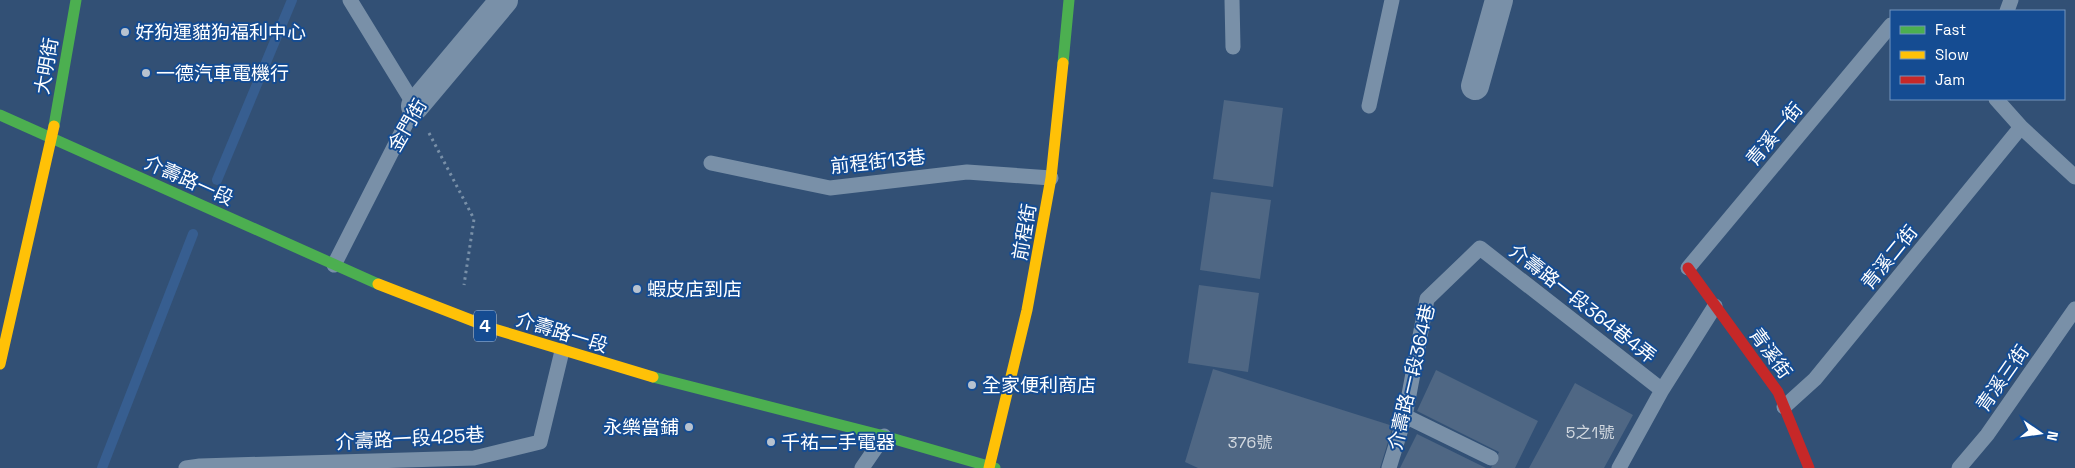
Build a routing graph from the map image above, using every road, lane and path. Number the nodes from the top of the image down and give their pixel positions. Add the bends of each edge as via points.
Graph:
1 (76, 0) edge
2 (350, 0) edge
3 (504, 0) edge
4 (1069, 0) edge
5 (1232, 0) edge
6 (1392, 0) edge
7 (1499, 0) edge
8 (1890, 25) edge
9 (1233, 47) dead end
10 (1475, 86) dead end
11 (1997, 100) edge
12 (415, 106) junction
13 (1369, 106) dead end
14 (0, 115) edge
15 (2021, 127) junction
16 (52, 138) junction
17 (711, 163) dead end
18 (2075, 177) edge
19 (1051, 178) junction
20 (1480, 248) joint
21 (334, 264) junction
22 (1688, 268) joint
23 (1715, 306) junction
24 (2075, 310) edge
25 (459, 316) junction
26 (562, 351) junction
27 (0, 364) edge
28 (1662, 390) junction
29 (1784, 407) junction
30 (1405, 416) junction
31 (884, 436) junction
32 (1491, 458) dead end
33 (229, 467) edge
34 (991, 467) edge
35 (186, 468) edge
36 (862, 468) edge
37 (1389, 468) edge
38 (1619, 468) edge
39 (1809, 468) edge
40 (1959, 468) edge

1 - 16 street, 大明街
2 - 12 lane
3 - 12 street, 金門街
4 - 19 street, 前程街
5 - 9 lane
6 - 13 lane
7 - 10 street
8 - 22 lane, 青溪一街
11 - 15 lane
12 - 21 lane, 金門街
12 - 25 path via 474,219
14 - 16 street, 介壽路一段 / 4
15 - 18 lane
15 - 29 lane, 青溪二街 via 1815,379
16 - 21 street, 介壽路一段 / 4
16 - 27 street, 大明街
17 - 19 lane, 前程街13巷 via 830,188 967,172
19 - 34 street, 前程街 via 1027,310
20 - 28 lane, 介壽路一段364巷4弄
20 - 30 lane, 介壽路一段364巷 via 1427,299
21 - 25 street, 介壽路一段 / 4
22 - 23 street, 青溪街
23 - 28 lane
23 - 29 street, 青溪街 via 1778,392
24 - 40 lane, 青溪三街 via 1987,435
25 - 26 street, 介壽路一段 / 4
26 - 31 street, 介壽路一段 / 4
26 - 33 lane, 介壽路一段425巷 via 540,442 474,458
28 - 38 lane
29 - 39 street, 青溪街
30 - 32 lane
30 - 37 lane, 介壽路一段364巷
31 - 34 street, 介壽路一段 / 4
31 - 36 lane
33 - 35 lane, 介壽路一段425巷

